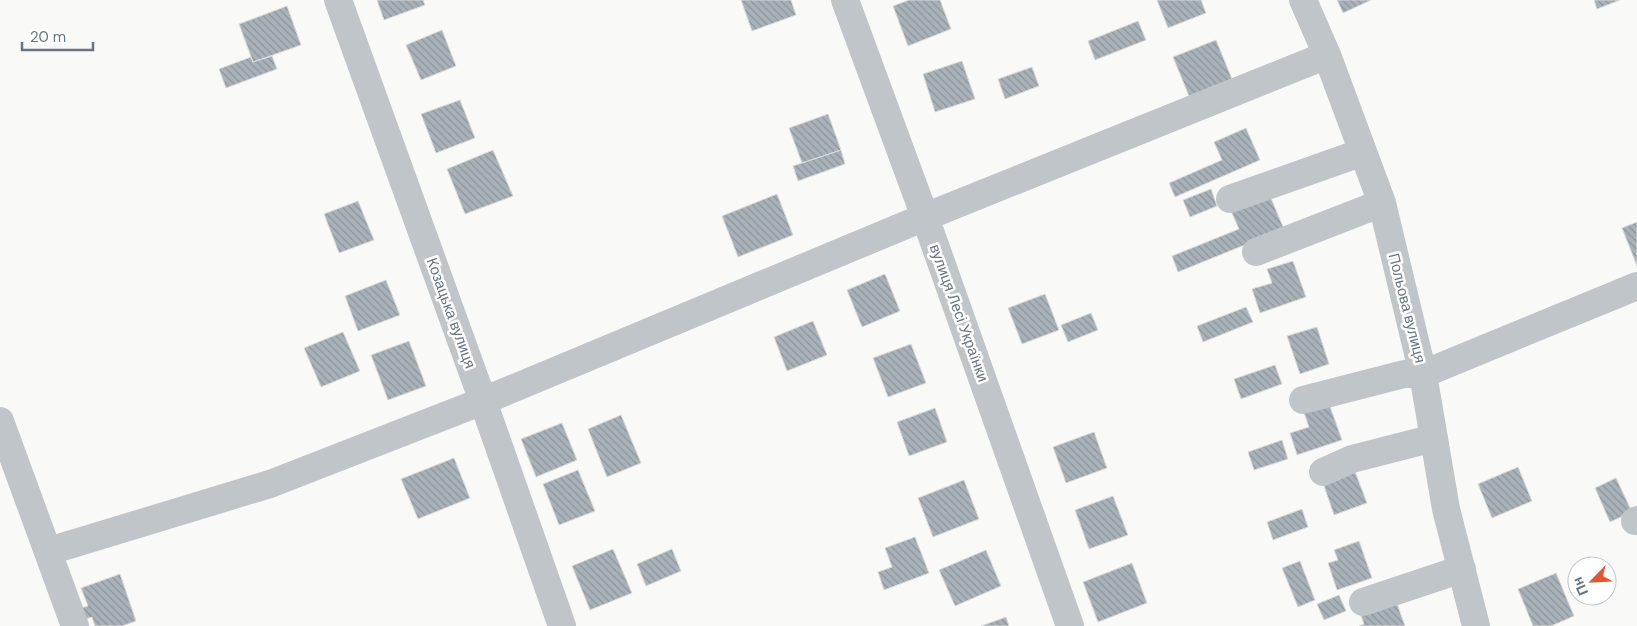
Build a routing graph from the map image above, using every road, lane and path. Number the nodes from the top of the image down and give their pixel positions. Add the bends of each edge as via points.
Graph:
1 (338, 0) edge
2 (845, 0) edge
3 (1303, 0) edge
4 (1326, 55) junction
5 (1362, 152) junction
6 (1230, 199) dead end
7 (1382, 203) junction
8 (925, 217) junction
9 (1256, 252) dead end
10 (1637, 286) edge
11 (1423, 374) junction
12 (1303, 400) dead end
13 (483, 401) junction
14 (0, 421) edge
15 (1434, 438) junction
16 (1323, 472) dead end
17 (49, 551) junction
18 (1462, 569) junction
19 (1363, 602) dead end
20 (75, 626) edge
21 (562, 626) edge
22 (1070, 626) edge
23 (1476, 626) edge

1 - 13 street, Козацька вулиця
2 - 8 street, вулиця Лесі Українки
3 - 4 street, Польова вулиця
4 - 5 street, Польова вулиця
4 - 8 street
5 - 6 street
5 - 7 street, Польова вулиця
7 - 9 street
7 - 11 street, Польова вулиця
8 - 13 street
8 - 22 street, вулиця Лесі Українки
10 - 11 street
11 - 12 street via 1404,374
11 - 15 street, Польова вулиця
13 - 17 street via 270,484
13 - 21 street, Козацька вулиця
14 - 17 street
15 - 16 street via 1352,459
15 - 18 street, Польова вулиця via 1446,509
17 - 20 street
18 - 19 street
18 - 23 street, Польова вулиця

